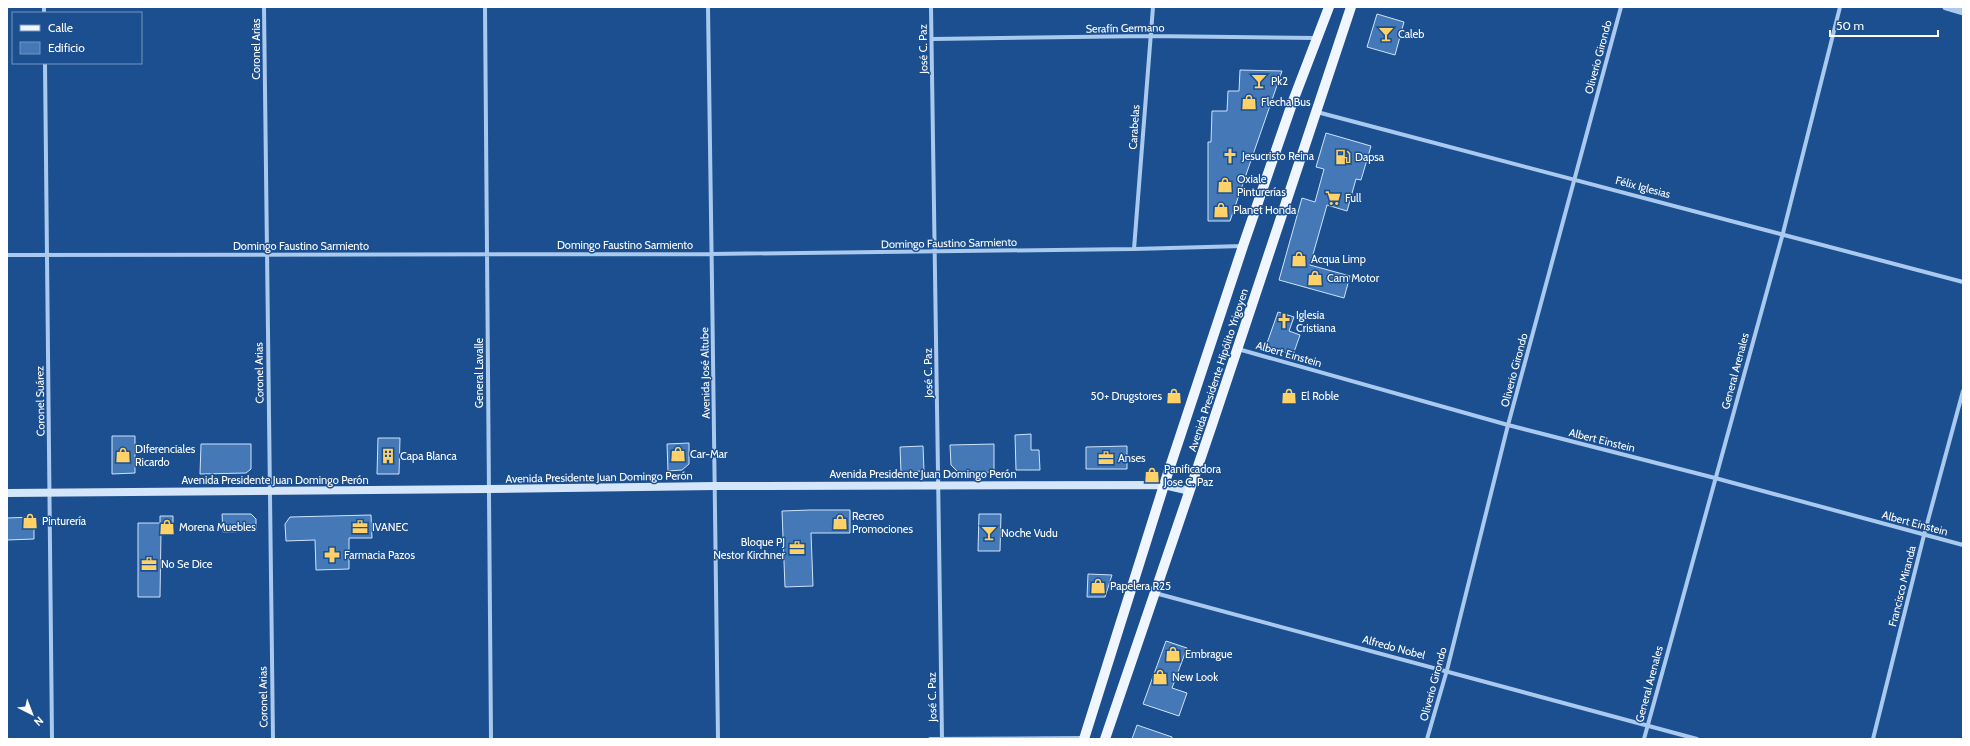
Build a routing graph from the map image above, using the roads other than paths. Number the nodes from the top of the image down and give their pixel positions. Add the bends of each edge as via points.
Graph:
1 (264, 7) edge
2 (485, 7) edge
3 (708, 7) edge
4 (931, 7) edge
5 (1153, 7) edge
6 (1329, 7) edge
7 (1351, 7) edge
8 (1621, 7) edge
9 (1840, 7) edge
10 (1946, 7) edge
11 (1963, 12) edge
12 (1150, 36) junction
13 (1318, 38) junction
14 (933, 40) junction
15 (45, 64) edge
16 (1317, 112) junction
17 (1575, 178) junction
18 (1783, 233) junction
19 (1243, 246) junction
20 (1134, 249) junction
21 (934, 252) junction
22 (487, 254) junction
23 (711, 254) junction
24 (47, 255) junction
25 (266, 255) junction
26 (7, 256) edge
27 (1963, 282) edge
28 (1236, 348) junction
29 (1963, 391) edge
30 (1508, 425) junction
31 (1715, 478) junction
32 (939, 485) junction
33 (1164, 485) junction
34 (716, 486) junction
35 (489, 489) junction
36 (268, 491) junction
37 (1190, 491) junction
38 (7, 493) edge
39 (50, 493) junction
40 (1924, 535) junction
41 (1963, 545) edge
42 (1155, 592) junction
43 (1447, 670) junction
44 (1647, 726) junction
45 (1084, 738) edge
46 (52, 739) edge
47 (273, 739) edge
48 (491, 739) edge
49 (718, 739) edge
50 (930, 739) edge
51 (942, 739) edge
52 (1105, 739) edge
53 (1427, 739) edge
54 (1644, 739) edge
55 (1697, 739) edge
56 (1873, 739) edge

1 - 25 street, Coronel Arias
2 - 22 street, General Lavalle
3 - 23 street, Avenida José Altube
4 - 14 street, José C. Paz
5 - 12 street, Carabelas
6 - 13 main road, Avenida Presidente Hipólito Yrigoyen
7 - 16 main road, Avenida Presidente Hipólito Yrigoyen
8 - 17 street, Oliverio Girondo
9 - 18 street, General Arenales
10 - 11 street
12 - 13 street, Serafín Germano
12 - 14 street, Serafín Germano
12 - 20 street, Carabelas
13 - 19 main road, Avenida Presidente Hipólito Yrigoyen
14 - 21 street, José C. Paz
15 - 24 street, Coronel Suárez
16 - 17 street, Félix Iglesias
16 - 28 main road, Avenida Presidente Hipólito Yrigoyen
17 - 18 street, Félix Iglesias
17 - 30 street, Oliverio Girondo
18 - 27 street, Félix Iglesias
18 - 31 street, General Arenales
19 - 20 street, Domingo Faustino Sarmiento
19 - 33 main road, Avenida Presidente Hipólito Yrigoyen
20 - 21 street, Domingo Faustino Sarmiento
21 - 23 street, Domingo Faustino Sarmiento
21 - 32 street, José C. Paz
22 - 23 street, Domingo Faustino Sarmiento
22 - 25 street, Domingo Faustino Sarmiento
22 - 35 street, General Lavalle
23 - 34 street, Avenida José Altube
24 - 25 street, Domingo Faustino Sarmiento
24 - 26 street, Domingo Faustino Sarmiento
24 - 39 street, Coronel Suárez
25 - 36 street, Coronel Arias
28 - 30 street, Albert Einstein
28 - 37 main road, Avenida Presidente Hipólito Yrigoyen
29 - 40 street, Francisco Miranda
30 - 31 street, Albert Einstein
30 - 43 street, Oliverio Girondo
31 - 40 street, Albert Einstein
31 - 44 street, General Arenales
32 - 33 main road, Avenida Presidente Juan Domingo Perón
32 - 34 main road, Avenida Presidente Juan Domingo Perón
32 - 51 street, José C. Paz
33 - 37 main road, Avenida Presidente Juan Domingo Perón
33 - 45 main road, Avenida Presidente Hipólito Yrigoyen
34 - 35 main road, Avenida Presidente Juan Domingo Perón
34 - 49 street, Avenida José Altube
35 - 36 main road, Avenida Presidente Juan Domingo Perón
35 - 48 street, General Lavalle
36 - 39 main road, Avenida Presidente Juan Domingo Perón
36 - 47 street, Coronel Arias
37 - 42 main road, Avenida Presidente Hipólito Yrigoyen
38 - 39 main road, Avenida Presidente Juan Domingo Perón
39 - 46 street, Coronel Suárez
40 - 41 street, Albert Einstein
40 - 56 street, Francisco Miranda
42 - 43 street, Alfredo Nobel
42 - 52 main road, Avenida Presidente Hipólito Yrigoyen
43 - 44 street, Alfredo Nobel
43 - 53 street, Oliverio Girondo
44 - 54 street, General Arenales
44 - 55 street, Alfredo Nobel
45 - 51 street
50 - 51 street

